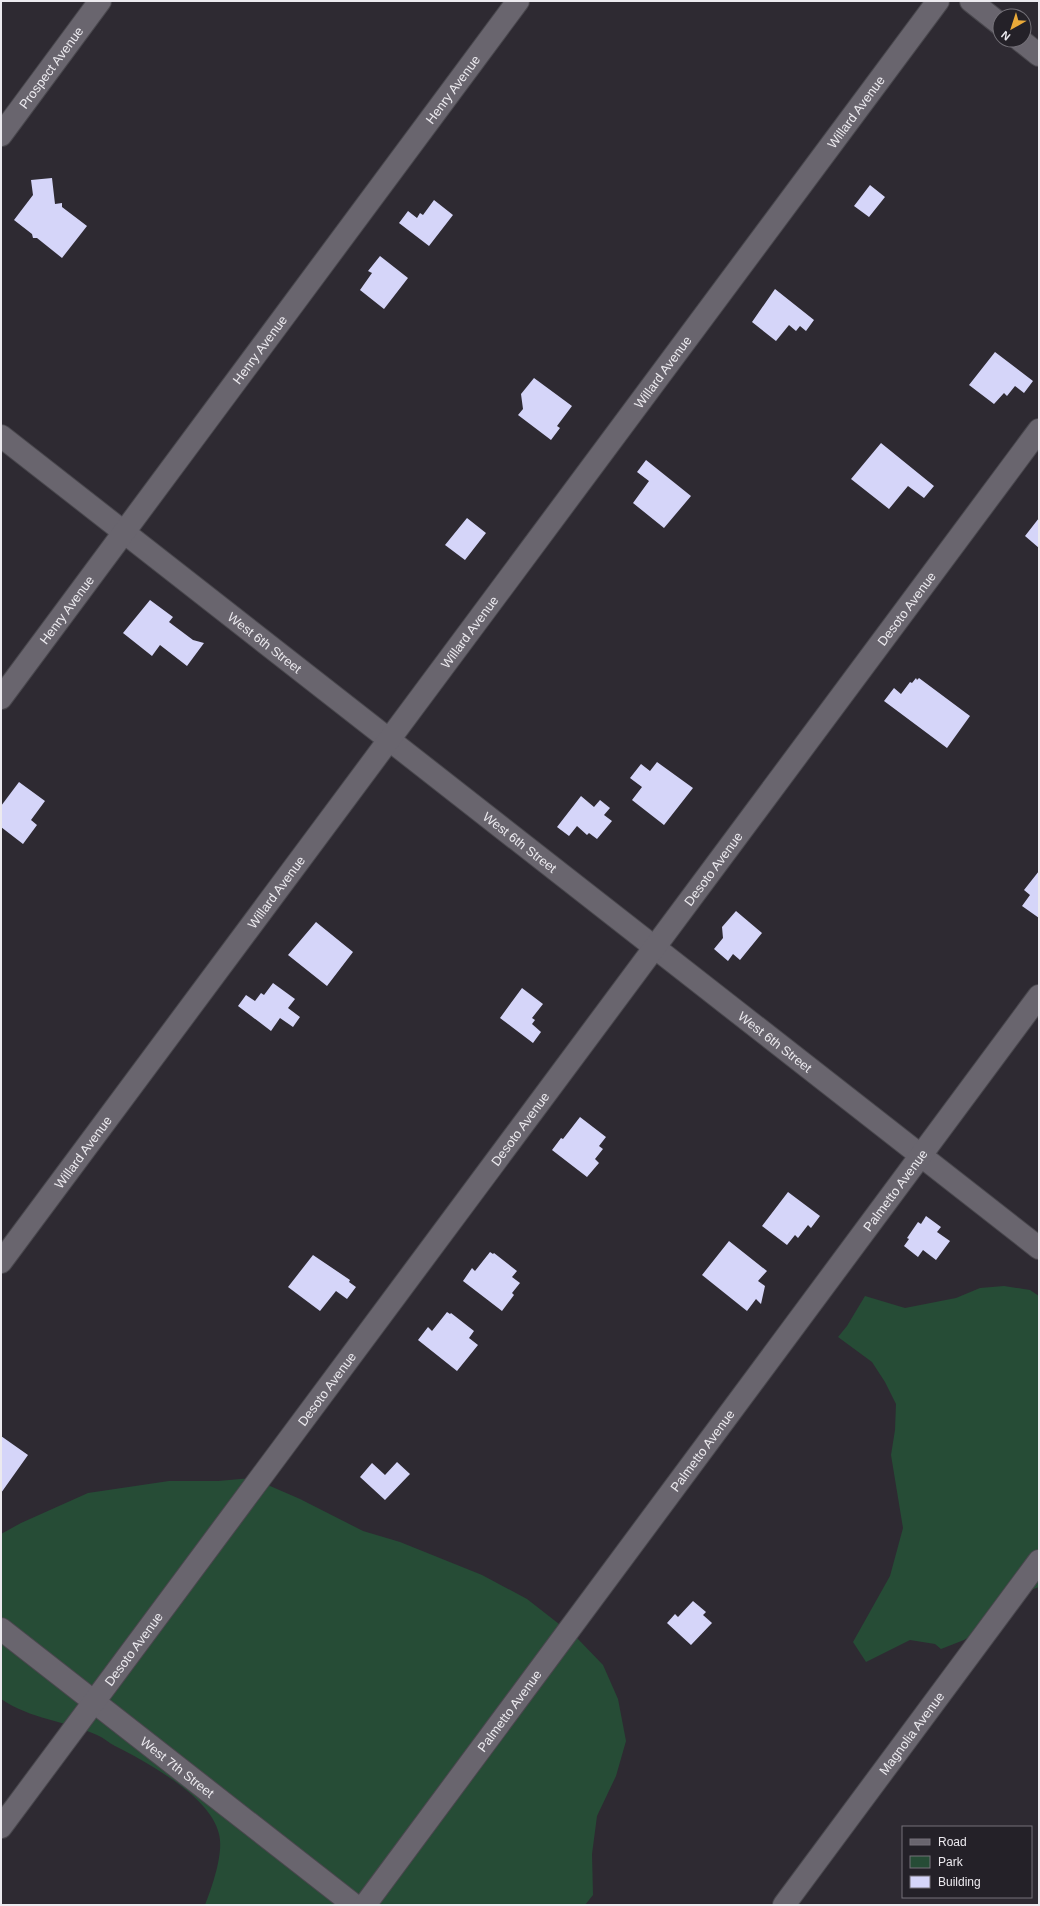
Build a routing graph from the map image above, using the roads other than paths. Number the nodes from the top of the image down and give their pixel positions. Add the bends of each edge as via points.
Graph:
1 (100, 1) edge
2 (518, 1) edge
3 (938, 1) edge
4 (971, 1) edge
5 (992, 18) edge
6 (1031, 48) edge
7 (1039, 54) edge
8 (1, 134) edge
9 (1039, 430) edge
10 (1, 436) edge
11 (125, 532) junction
12 (1, 698) edge
13 (390, 739) junction
14 (655, 947) junction
15 (1039, 996) edge
16 (921, 1155) junction
17 (1039, 1248) edge
18 (1, 1262) edge
19 (1039, 1561) edge
20 (1, 1630) edge
21 (94, 1702) junction
22 (1, 1827) edge
23 (354, 1905) edge
24 (365, 1905) edge
25 (784, 1905) edge

1 - 8 street, Prospect Avenue
2 - 11 street, Henry Avenue
3 - 13 street, Willard Avenue
4 - 5 street
6 - 7 street
9 - 14 street, Desoto Avenue
10 - 11 street, West 6th Street
11 - 12 street, Henry Avenue
11 - 13 street, West 6th Street
13 - 14 street, West 6th Street
13 - 18 street, Willard Avenue
14 - 16 street, West 6th Street
14 - 21 street, Desoto Avenue
15 - 16 street, Palmetto Avenue
16 - 17 street, West 6th Street
16 - 24 street, Palmetto Avenue
19 - 25 street, Magnolia Avenue
20 - 21 street, West 7th Street
21 - 22 street, Desoto Avenue
21 - 23 street, West 7th Street

